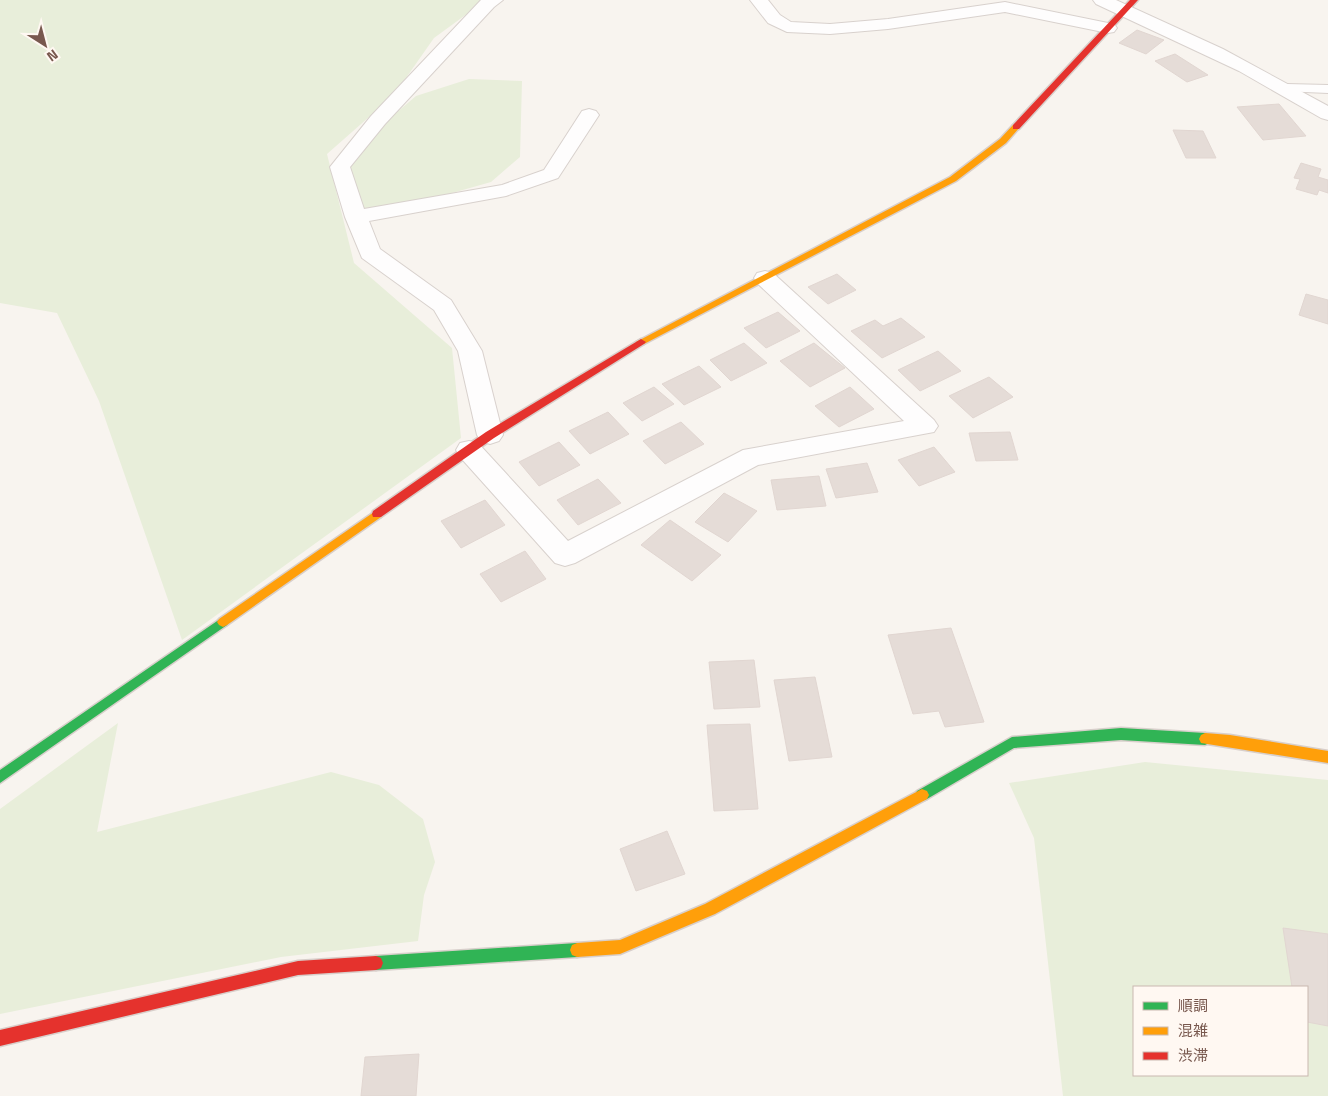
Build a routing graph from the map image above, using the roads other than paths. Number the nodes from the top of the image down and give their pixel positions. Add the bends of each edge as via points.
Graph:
1 (494, 0) edge
2 (759, 0) edge
3 (1102, 0) edge
4 (1129, 5) edge
5 (1108, 28) junction
6 (1287, 88) junction
7 (1328, 89) edge
8 (1328, 114) edge
9 (589, 116) dead end
10 (356, 216) junction
11 (765, 278) junction
12 (490, 435) junction
13 (469, 450) junction
14 (1328, 757) edge
15 (0, 777) edge
16 (0, 1038) edge

1 - 10 street via 378,120 340,167
2 - 5 street via 774,19 787,27 830,29 888,24 1005,7
3 - 4 street
4 - 5 street
4 - 6 street
5 - 11 street via 1003,141 953,179
6 - 7 lane
6 - 8 street
9 - 10 street via 551,174 506,190
10 - 12 street via 370,253 443,305 470,350
11 - 12 street via 625,350
11 - 13 street via 925,426 752,457 564,555
12 - 13 street
13 - 15 street
14 - 16 street via 1230,741 1122,734 1012,743 932,790 710,909 620,947 298,968

